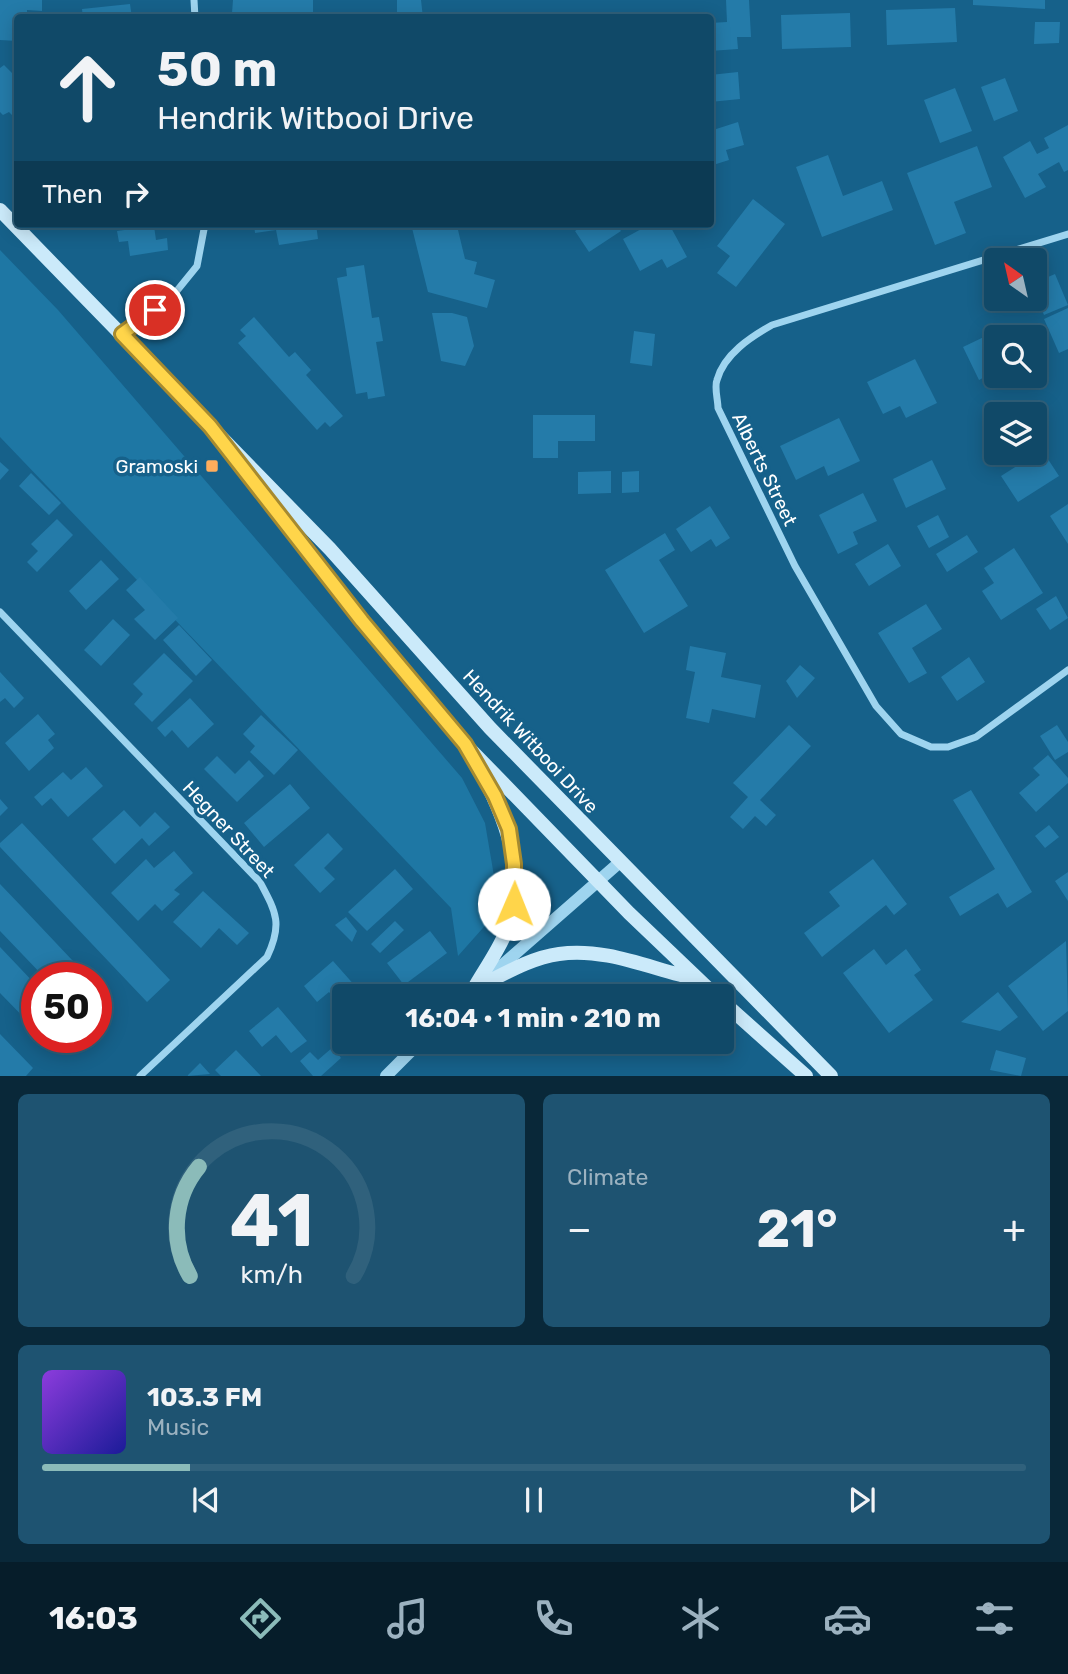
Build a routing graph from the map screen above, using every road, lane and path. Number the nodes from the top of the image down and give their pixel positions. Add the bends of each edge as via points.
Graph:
1 (0, 210) edge
2 (14, 224) edge
3 (18, 228) edge
4 (204, 228) edge
5 (1068, 234) edge
6 (122, 334) junction
7 (210, 426) junction
8 (0, 612) edge
9 (1068, 670) edge
10 (465, 744) junction
11 (620, 862) junction
12 (598, 882) junction
13 (697, 979) junction
14 (475, 984) edge
15 (480, 984) edge
16 (487, 984) edge
17 (703, 984) edge
18 (734, 1012) edge
19 (408, 1054) edge
20 (140, 1076) edge
21 (386, 1076) edge
22 (806, 1076) edge
23 (831, 1076) edge

1 - 2 main road, Hendrik Witbooi Drive
3 - 6 main road, Hendrik Witbooi Drive
4 - 6 street via 197,266 171,298
5 - 9 street, Alberts Street via 772,325 745,341 716,380 718,408 795,566 876,706 901,734 931,747 948,747 976,737
6 - 7 main road, Hendrik Witbooi Drive
7 - 10 main road, Hendrik Witbooi Drive
7 - 11 main road, Hendrik Witbooi Drive
8 - 20 street, Hegner Street via 260,882 276,911 277,936 267,957
10 - 12 main road, Hendrik Witbooi Drive
10 - 14 main road via 509,829 514,864 514,904 505,935
11 - 12 street
11 - 23 main road, Hendrik Witbooi Drive
12 - 13 main road, Hendrik Witbooi Drive
12 - 15 street
13 - 16 main road via 626,959 560,953 532,961
13 - 17 main road, Hendrik Witbooi Drive
18 - 22 main road
19 - 21 street

